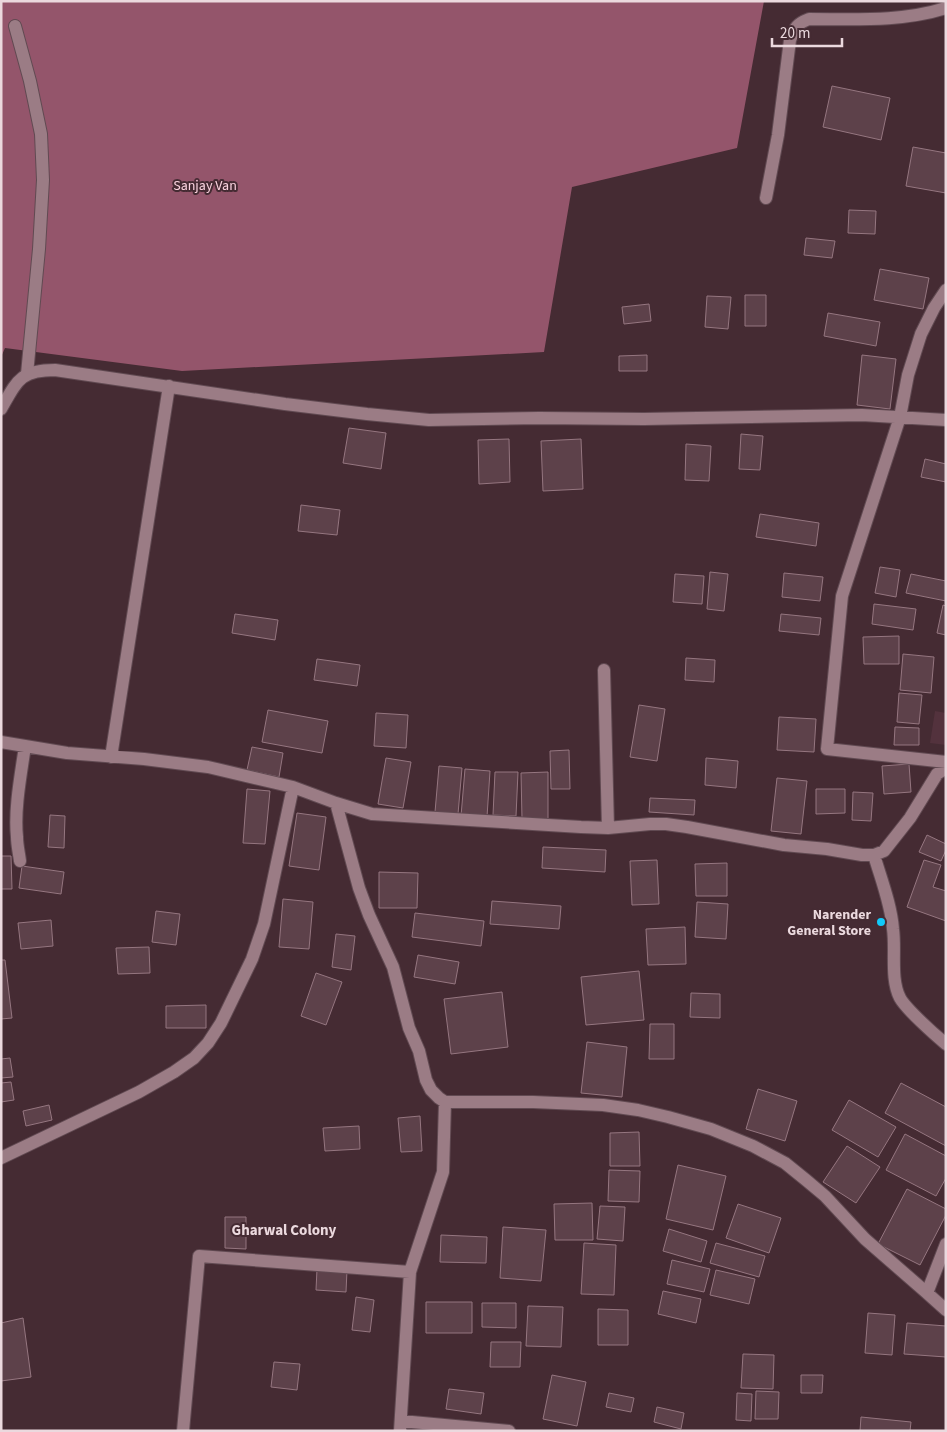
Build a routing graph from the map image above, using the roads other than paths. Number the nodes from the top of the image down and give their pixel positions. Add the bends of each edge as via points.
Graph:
1 (946, 8) edge
2 (15, 26) dead end
3 (766, 198) dead end
4 (946, 290) edge
5 (26, 374) junction
6 (169, 386) junction
7 (1, 409) edge
8 (900, 417) junction
9 (946, 420) edge
10 (604, 670) dead end
11 (1, 742) edge
12 (25, 746) junction
13 (112, 756) junction
14 (946, 762) edge
15 (946, 768) edge
16 (294, 787) junction
17 (336, 804) junction
18 (608, 828) junction
19 (874, 855) junction
20 (20, 861) dead end
21 (946, 1044) edge
22 (445, 1102) junction
23 (1, 1158) edge
24 (946, 1244) edge
25 (410, 1272) junction
26 (927, 1293) junction
27 (946, 1310) edge
28 (400, 1426) edge
29 (183, 1431) edge
30 (508, 1431) edge

1 - 3 street via 890,19 809,19 794,28
2 - 5 street via 41,134 43,180
4 - 8 street via 921,334 908,375
5 - 6 street via 55,370
5 - 7 street
6 - 8 street via 294,405 429,420 816,415
6 - 13 street
8 - 9 street
8 - 14 street via 842,596 826,749
10 - 18 street
11 - 12 street
12 - 13 street
12 - 20 street via 16,836
13 - 16 street via 208,767
15 - 19 street via 937,774 910,818 884,851
16 - 17 street
16 - 23 street via 264,924 252,959 221,1024 208,1043 194,1058 139,1092
17 - 18 street via 372,814
17 - 22 street via 358,888 394,967 426,1080 431,1090
18 - 19 street via 666,824 784,846
19 - 21 street via 890,909 894,974 900,998
22 - 25 street via 443,1172
22 - 26 street via 603,1105 638,1110 711,1129 785,1163 825,1196 865,1239
24 - 26 street
25 - 28 street
25 - 29 street via 199,1256
26 - 27 street
28 - 30 street

